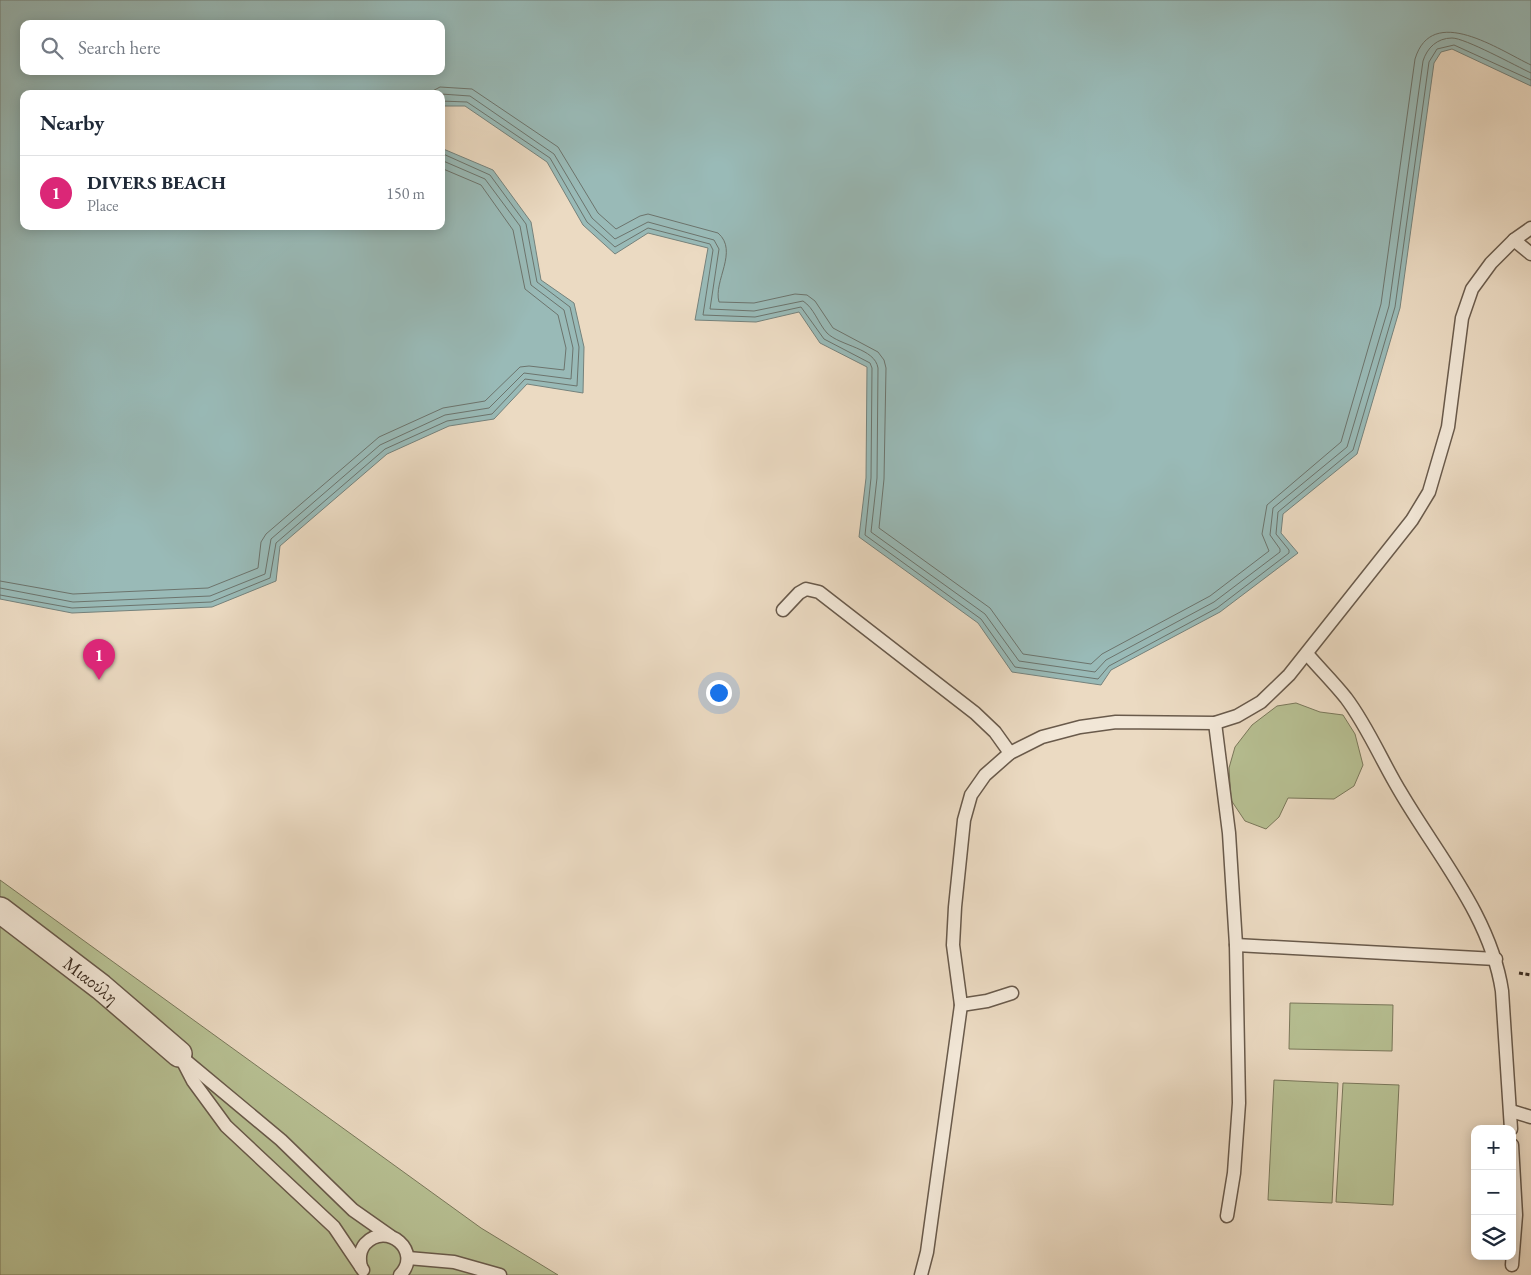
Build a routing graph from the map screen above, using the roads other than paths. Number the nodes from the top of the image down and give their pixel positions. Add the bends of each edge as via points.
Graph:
1 (1531, 228) edge
2 (1514, 240) junction
3 (1531, 254) edge
4 (783, 610) dead end
5 (1308, 655) junction
6 (1215, 724) junction
7 (1010, 753) junction
8 (0, 910) edge
9 (1236, 945) junction
10 (1496, 959) junction
11 (1012, 993) dead end
12 (961, 1005) junction
13 (179, 1054) junction
14 (1510, 1111) junction
15 (1531, 1117) edge
16 (1511, 1125) edge
17 (1513, 1170) edge
18 (1227, 1216) dead end
19 (390, 1236) junction
20 (408, 1258) junction
21 (1512, 1265) dead end
22 (365, 1273) edge
23 (400, 1275) edge
24 (500, 1275) edge
25 (921, 1275) edge

1 - 2 lane
2 - 3 lane
2 - 5 lane via 1472,289 1462,318 1448,427 1429,492 1412,520
4 - 7 lane via 806,589 819,592 975,713 995,732
5 - 6 lane via 1260,702
5 - 10 lane via 1346,698 1367,730 1400,792 1480,923
6 - 7 lane via 1116,722 1080,727 1042,737
6 - 9 lane via 1229,833
7 - 12 lane via 985,775 971,795 964,820 953,945
8 - 13 street, Μιαούλη via 101,987
9 - 10 lane
9 - 18 lane via 1239,1103
10 - 14 lane via 1502,991
11 - 12 lane
12 - 25 lane via 927,1252
13 - 19 lane via 281,1140 353,1210
13 - 22 lane via 193,1081 226,1126 334,1226
14 - 15 lane
14 - 16 lane
17 - 21 lane via 1516,1215
19 - 20 lane via 402,1244
19 - 22 lane via 374,1237 363,1247 360,1255
20 - 23 lane
20 - 24 lane via 454,1262

